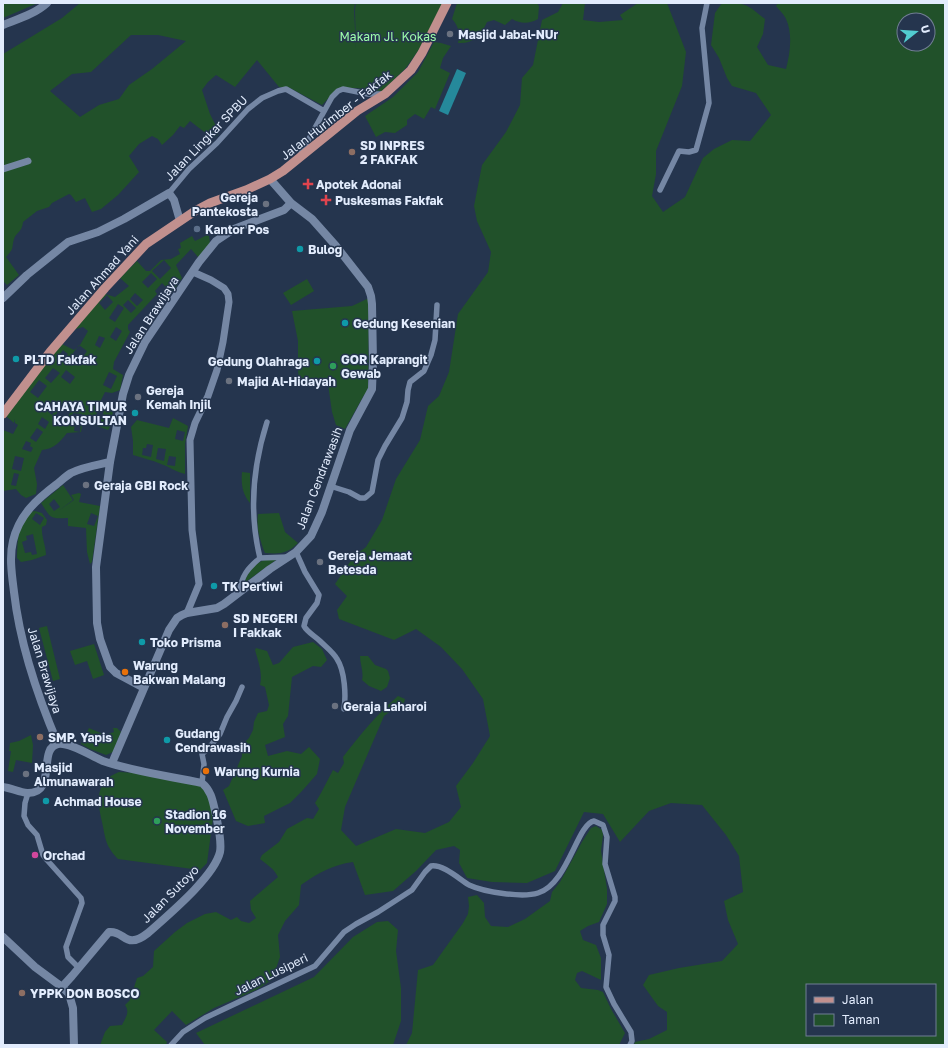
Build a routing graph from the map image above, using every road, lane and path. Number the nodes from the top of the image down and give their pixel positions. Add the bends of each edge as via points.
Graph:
1 (47, 3) edge
2 (447, 3) edge
3 (707, 3) edge
4 (3, 25) edge
5 (385, 94) junction
6 (324, 111) junction
7 (297, 160) junction
8 (28, 162) dead end
9 (3, 169) edge
10 (270, 179) junction
11 (660, 190) dead end
12 (169, 192) junction
13 (291, 203) junction
14 (180, 221) junction
15 (193, 272) junction
16 (3, 298) edge
17 (437, 305) dead end
18 (3, 414) edge
19 (267, 422) dead end
20 (110, 462) junction
21 (330, 486) junction
22 (296, 552) junction
23 (288, 557) junction
24 (260, 558) junction
25 (239, 593) junction
26 (187, 613) junction
27 (242, 687) dead end
28 (144, 688) junction
29 (344, 709) dead end
30 (58, 744) junction
31 (112, 763) junction
32 (202, 783) junction
33 (3, 787) edge
34 (28, 793) junction
35 (3, 937) edge
36 (79, 968) junction
37 (62, 987) junction
38 (74, 1045) edge
39 (171, 1045) edge
40 (630, 1045) edge

1 - 4 main road via 27,16
2 - 5 main road, Jalan Hurimber - Fakfak via 411,70
3 - 11 street via 702,28 708,110 696,150 679,151
5 - 6 street via 342,89 336,93
5 - 7 main road, Jalan Hurimber - Fakfak via 357,111
6 - 7 street
6 - 12 street, Jalan Lingkar SPBU via 286,89 267,95 248,108 218,143 189,169
7 - 10 main road, Jalan Hurimber - Fakfak
8 - 9 street
10 - 13 main road, Jalan Cendrawasih
10 - 14 main road, Jalan Ahmad Yani via 210,203
12 - 14 main road
12 - 16 main road via 98,232 68,242
13 - 15 main road, Jalan Brawijaya via 280,212 225,234 216,241
13 - 21 main road, Jalan Cendrawasih via 336,246 368,287 371,296 372,389 350,430
14 - 18 main road, Jalan Ahmad Yani via 146,244 114,278 50,352
15 - 20 main road, Jalan Brawijaya via 145,342 129,375
15 - 26 street via 224,288 229,302 217,370 190,440 192,530 199,584
17 - 21 street via 435,340 431,355 424,371 410,382 402,418 378,460 372,492 365,498 360,498
19 - 24 street via 259,447 255,488 255,533
20 - 28 main road via 96,567 98,630 110,667
20 - 30 main road, Jalan Brawijaya via 72,473 49,490 26,513 13,541 13,583 24,648
21 - 22 main road, Jalan Cendrawasih via 316,526
22 - 23 main road, Jalan Cendrawasih
22 - 29 street via 319,595 304,626 338,661 344,686
23 - 24 street
23 - 25 main road, Jalan Cendrawasih
24 - 25 street via 246,572
25 - 26 main road, Jalan Cendrawasih via 217,608
26 - 28 main road via 177,618 169,630
27 - 32 street via 220,734 202,754
28 - 31 main road
30 - 31 main road via 69,745
30 - 34 main road via 51,748 43,784 38,790
31 - 32 main road via 127,769
32 - 36 main road, Jalan Sutoyo via 210,794 218,826 220,850 213,867 200,884 144,936 133,941 109,932
33 - 34 main road
34 - 36 street via 24,813 26,821 37,835 47,860 81,898 82,903 66,947 68,957
35 - 37 main road via 35,967
36 - 37 main road, Jalan Sutoyo
37 - 38 main road via 71,1000
39 - 40 street, Jalan Lusiperi via 183,1032 205,1018 315,966 344,932 412,890 431,866 486,890 515,896 542,892 560,875 589,823 594,821 603,825 606,833 605,864 615,897 603,925 603,935 609,954 606,987 632,1032

